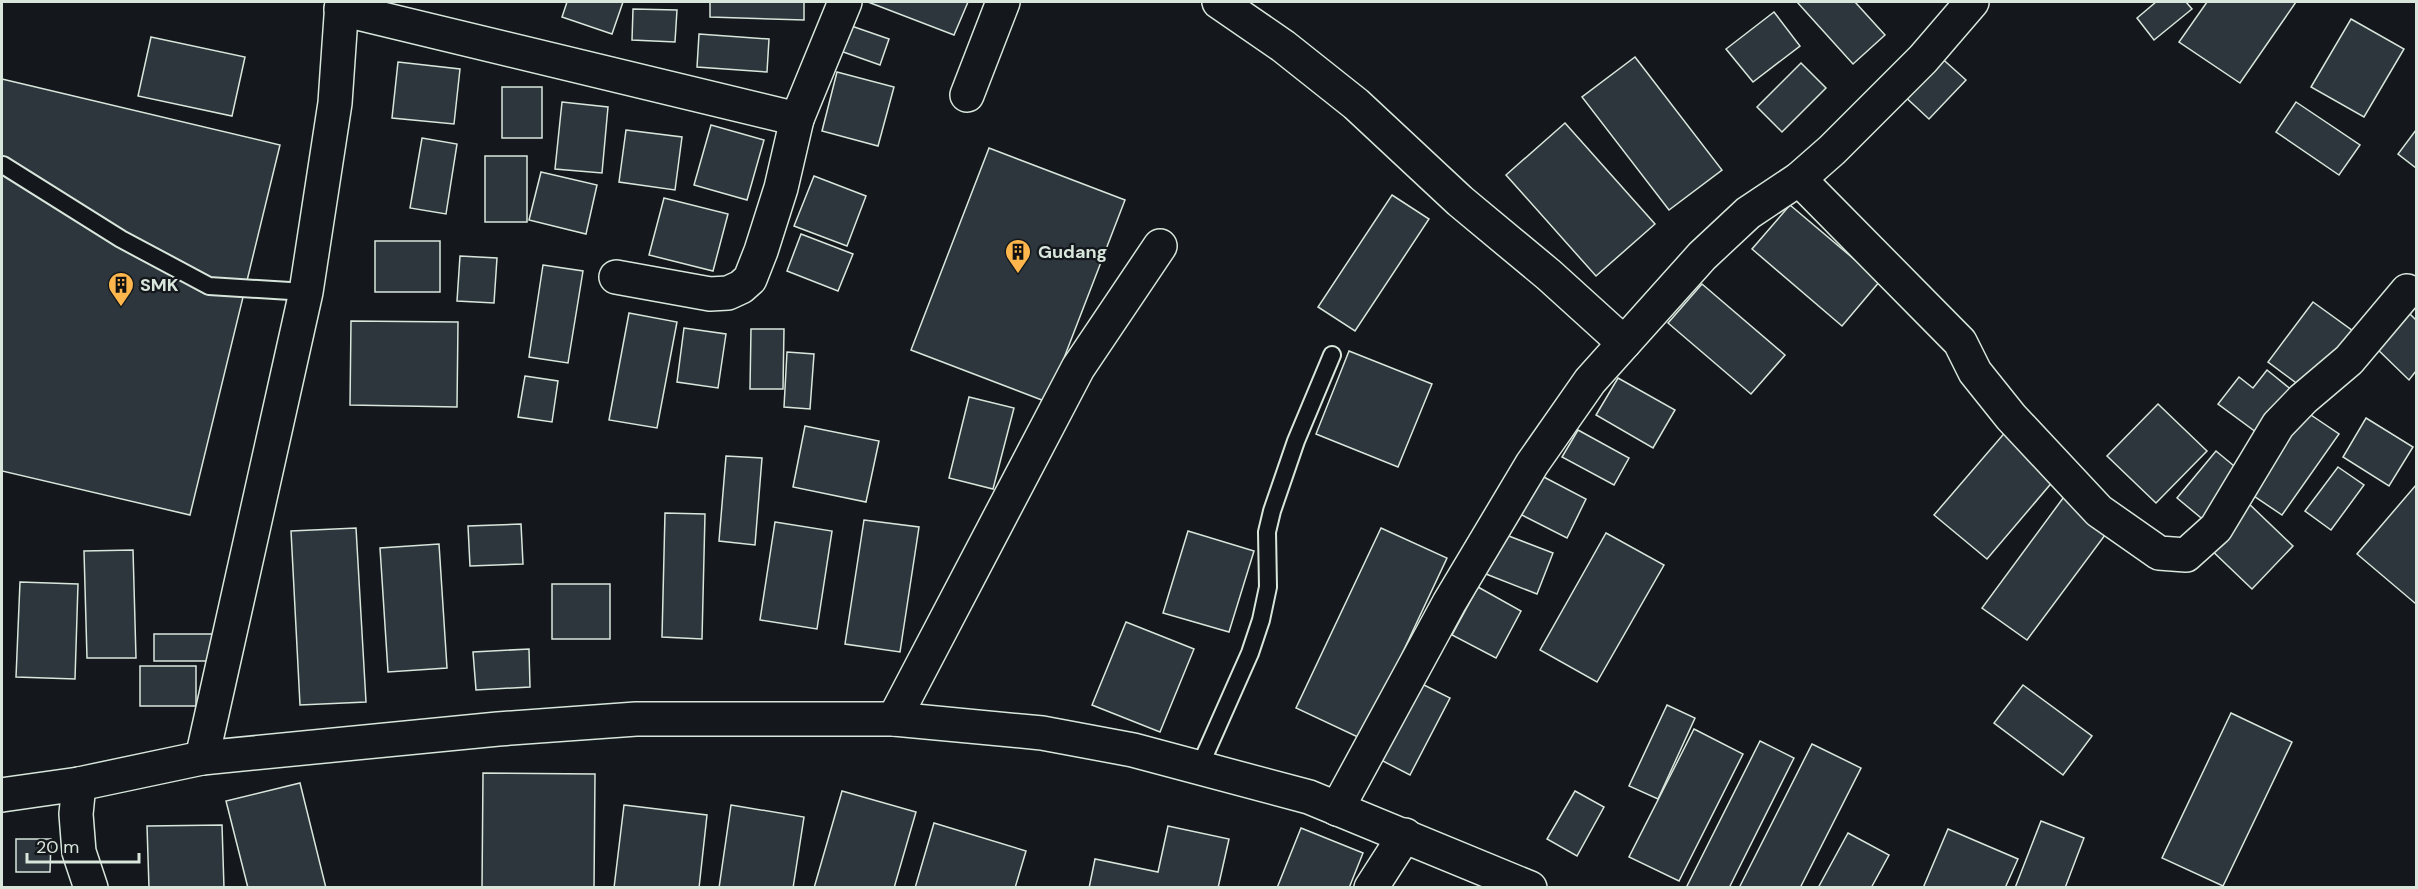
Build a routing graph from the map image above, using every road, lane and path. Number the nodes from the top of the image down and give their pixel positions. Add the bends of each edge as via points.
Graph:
1 (845, 2) edge
2 (1003, 2) edge
3 (1219, 2) edge
4 (1972, 2) edge
5 (342, 5) edge
6 (967, 95) dead end
7 (797, 119) junction
8 (3, 165) edge
9 (1799, 179) junction
10 (1160, 246) dead end
11 (616, 277) dead end
12 (2413, 289) edge
13 (306, 292) junction
14 (1624, 343) junction
15 (1332, 355) dead end
16 (894, 720) junction
17 (202, 758) junction
18 (1199, 768) junction
19 (79, 784) junction
20 (2, 795) edge
21 (1337, 809) junction
22 (1405, 835) junction
23 (91, 888) edge
24 (1371, 888) edge
25 (1530, 888) edge

1 - 7 street
2 - 6 street
3 - 14 street via 1356,104 1460,201
4 - 9 street via 1923,59
5 - 7 street via 528,56
5 - 13 street via 335,103
7 - 11 street via 761,251 750,279 741,287 710,294
8 - 13 lane via 121,239 209,286
9 - 12 street via 1960,342 1975,372 2012,417 2099,511 2159,553 2186,555 2216,528 2278,425 2349,360
9 - 14 street via 1748,213 1702,256
10 - 16 street via 1078,368
13 - 17 street
14 - 21 street via 1590,381 1532,464 1449,603
15 - 18 lane via 1272,511 1267,532 1268,587 1254,642
16 - 17 street via 636,720 498,729
16 - 18 street via 1042,733 1133,750
17 - 19 street
18 - 21 street via 1309,797
19 - 20 street
19 - 23 street via 79,852
21 - 22 street
22 - 24 street
22 - 25 street

